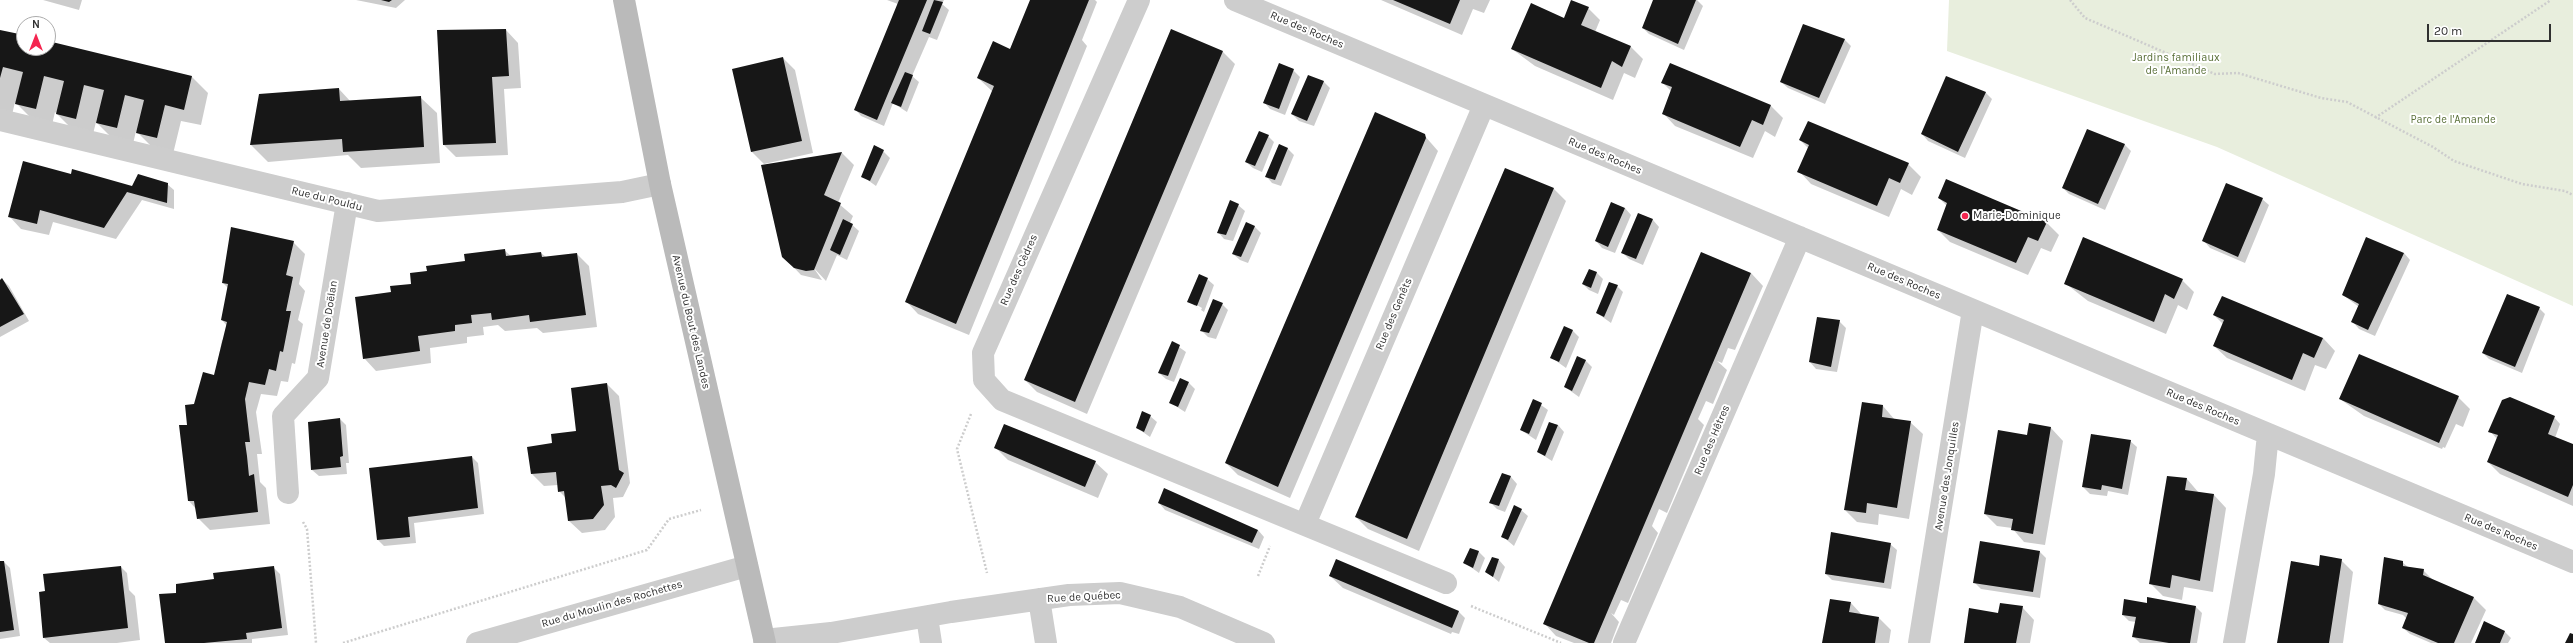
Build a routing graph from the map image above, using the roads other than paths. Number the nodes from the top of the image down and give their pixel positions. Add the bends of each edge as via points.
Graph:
1 (624, 0) edge
2 (1139, 0) edge
3 (1235, 0) edge
4 (1484, 105) junction
5 (0, 120) edge
6 (660, 184) junction
7 (347, 204) junction
8 (1800, 237) junction
9 (1973, 310) junction
10 (2268, 434) junction
11 (288, 493) road end
12 (1305, 524) junction
13 (2573, 562) edge
14 (747, 566) junction
15 (1446, 583) road end
16 (1039, 599) junction
17 (927, 617) junction
18 (532, 635) edge
19 (764, 642) edge
20 (477, 643) edge
21 (931, 643) edge
22 (1046, 643) edge
23 (1264, 643) edge
24 (1624, 643) edge
25 (1919, 643) edge
26 (2234, 643) edge

1 - 6 street, Avenue du Bout des Landes
2 - 12 street, Rue des Cèdres via 983,353 984,380 1002,400
3 - 4 street, Rue des Roches
4 - 8 street, Rue des Roches
4 - 12 street, Rue des Genêts
5 - 7 street, Rue du Pouldu
6 - 7 street, Rue du Pouldu via 622,192 378,211
6 - 14 street, Avenue du Bout des Landes
7 - 11 street, Avenue de Doëlan via 318,378 283,416
8 - 9 street, Rue des Roches
8 - 24 street, Rue des Hêtres
9 - 10 street, Rue des Roches
9 - 25 street, Avenue des Jonquilles
10 - 13 street, Rue des Roches
10 - 26 street via 2264,474
12 - 15 street
14 - 18 street, Rue du Moulin des Rochettes
14 - 19 street, Avenue du Bout des Landes
16 - 17 street, Rue de Québec
16 - 22 street, Rue de Québec
16 - 23 street, Rue de Québec via 1120,593 1180,607
17 - 19 street, Rue de Québec
17 - 21 street
18 - 20 street, Rue du Moulin des Rochettes

